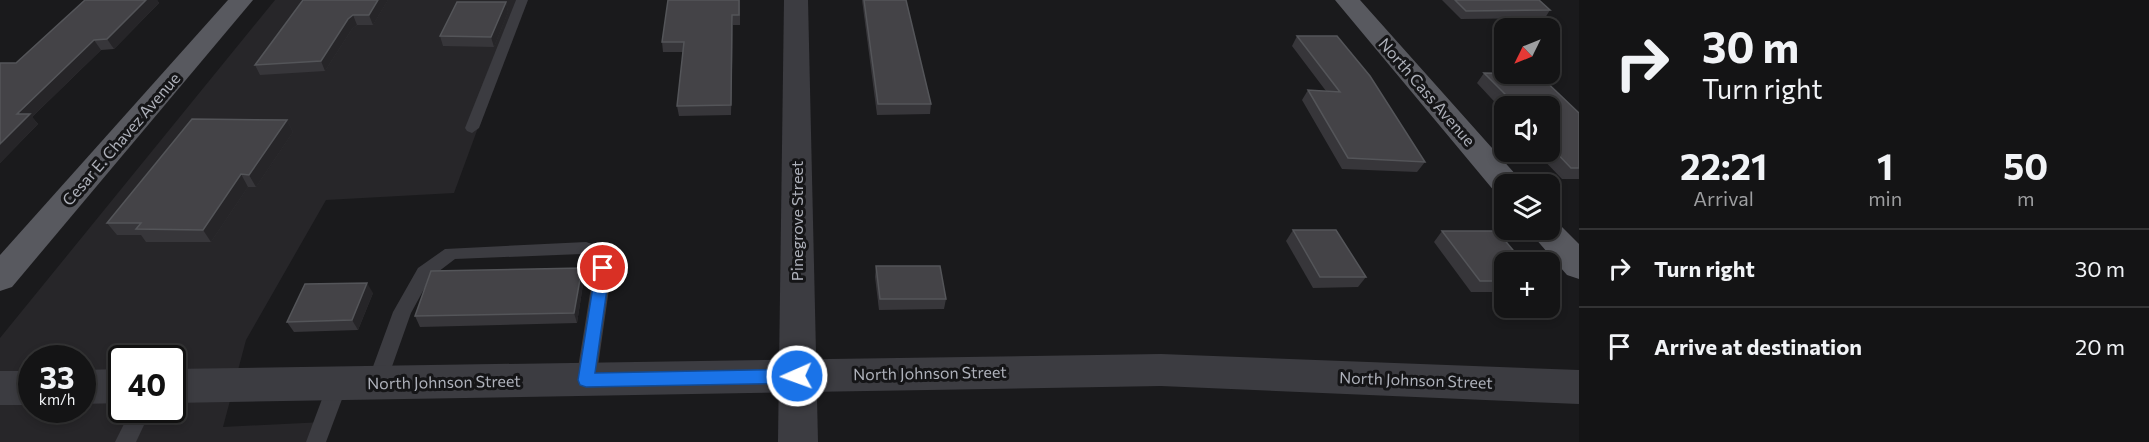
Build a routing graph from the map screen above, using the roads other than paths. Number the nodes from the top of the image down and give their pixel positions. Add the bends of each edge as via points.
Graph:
1 (242, 0) edge
2 (522, 0) edge
3 (796, 0) edge
4 (1347, 0) edge
5 (472, 128) dead end
6 (1497, 174) edge
7 (1554, 240) edge
8 (1579, 266) edge
9 (0, 278) edge
10 (797, 376) junction
11 (586, 380) junction
12 (338, 383) junction
13 (377, 383) junction
14 (186, 386) edge
15 (1579, 387) edge
16 (0, 388) edge
17 (18, 388) edge
18 (134, 423) edge
19 (125, 442) edge
20 (316, 442) edge
21 (798, 442) edge

1 - 9 main road, Cesar E. Chavez Avenue
2 - 5 lane
3 - 10 street, Pinegrove Street
4 - 6 main road, North Cass Avenue
7 - 8 main road
10 - 11 street, North Johnson Street
10 - 15 street, North Johnson Street via 1161,370
10 - 21 street, Pinegrove Street
11 - 13 street, North Johnson Street
11 - 13 lane via 603,268 586,248 451,253 424,273 402,312
12 - 13 street, North Johnson Street
12 - 14 street, North Johnson Street
12 - 20 lane
16 - 17 street
18 - 19 lane

